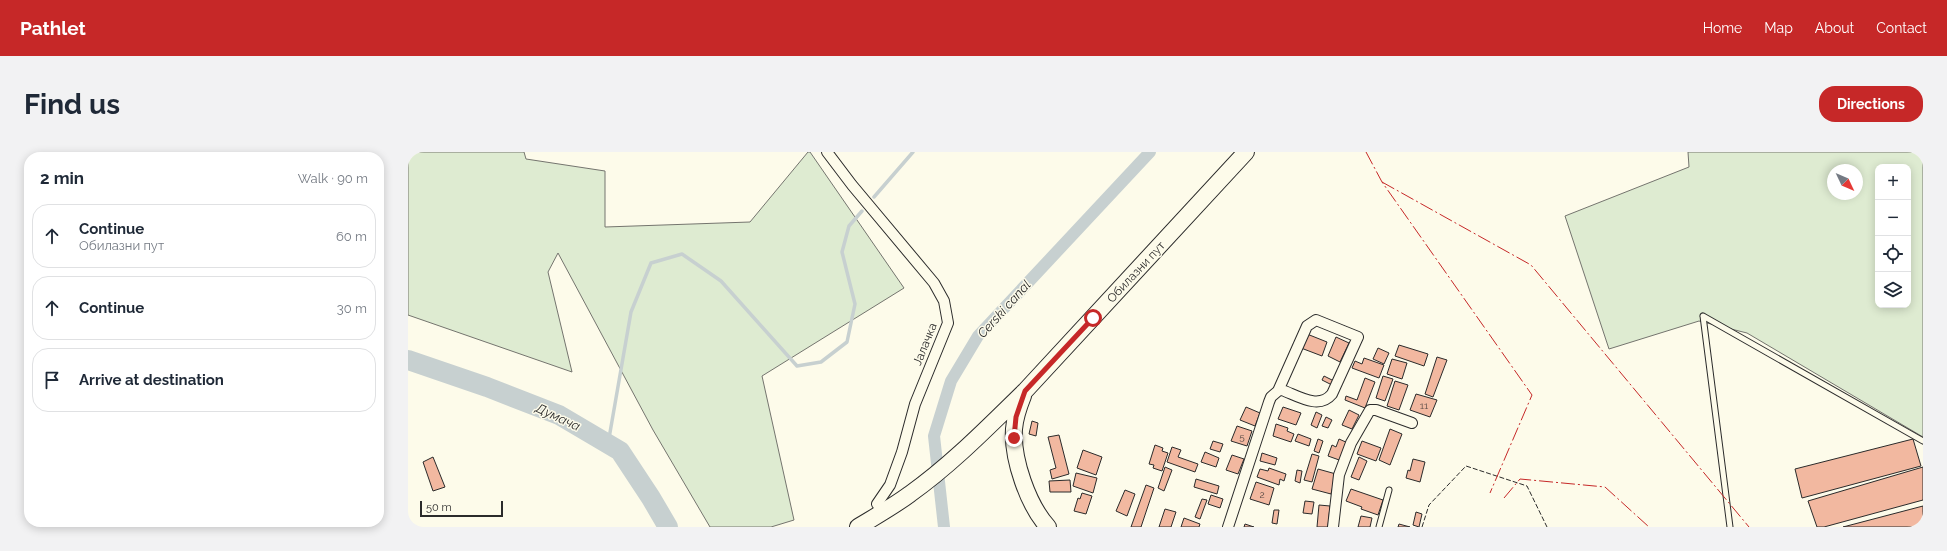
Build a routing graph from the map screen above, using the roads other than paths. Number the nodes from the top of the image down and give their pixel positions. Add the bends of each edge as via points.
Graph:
1 (827, 152) edge
2 (1246, 152) edge
3 (1025, 391) junction
4 (1278, 391) junction
5 (1412, 423) dead end
6 (1923, 441) edge
7 (1389, 490) dead end
8 (883, 506) junction
9 (858, 527) edge
10 (1048, 527) edge
11 (1228, 527) edge
12 (1333, 527) edge
13 (1379, 527) edge
14 (1730, 527) edge

1 - 8 street, Јалачка via 934,283 944,301 948,323 915,404
2 - 3 main road, Обилазни пут
3 - 8 main road, Обилазни пут via 931,478
3 - 10 main road via 1016,417 1015,448 1032,504
4 - 4 street via 1282,390 1314,402 1324,400 1332,394 1358,337 1316,320 1312,321
4 - 11 street via 1269,402
5 - 12 street via 1370,410 1351,443 1339,475
6 - 14 lane via 1703,316
7 - 13 lane
8 - 9 main road, Обилазни пут

